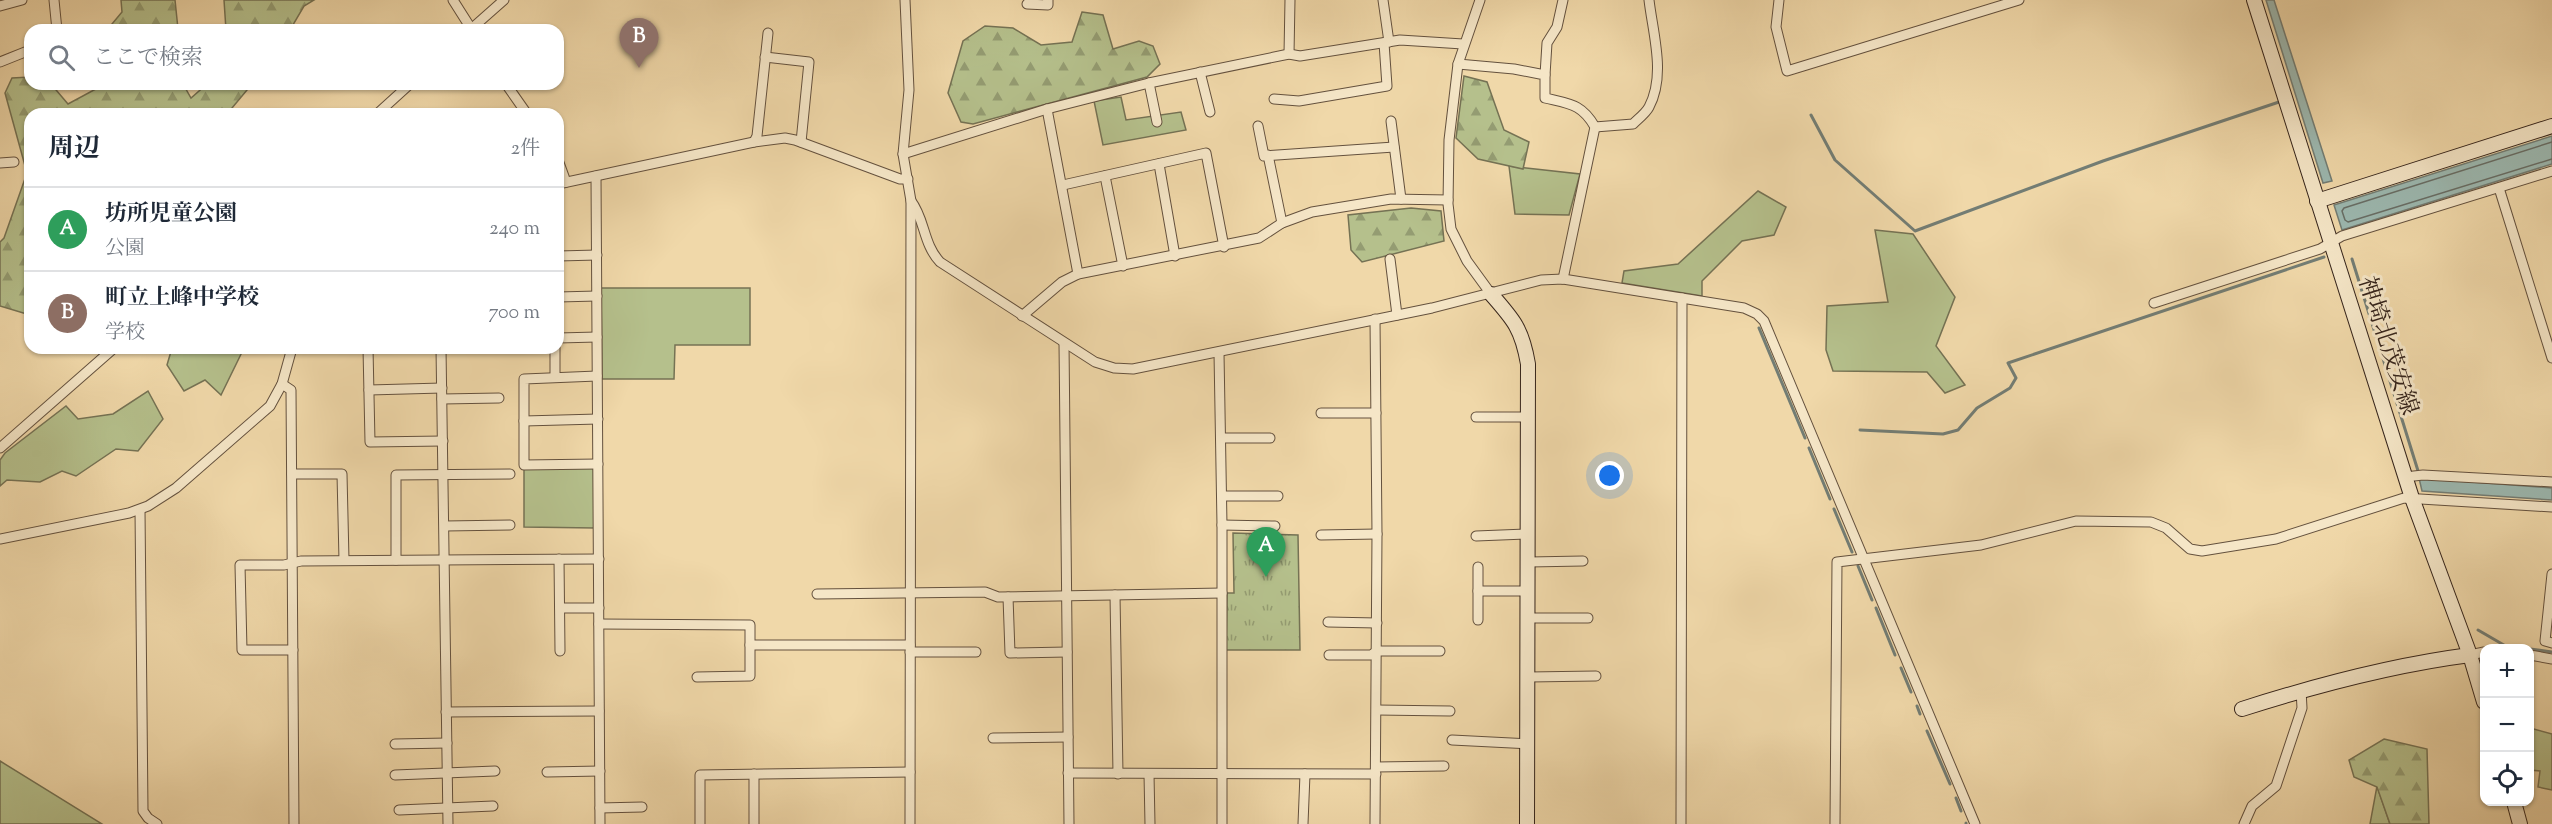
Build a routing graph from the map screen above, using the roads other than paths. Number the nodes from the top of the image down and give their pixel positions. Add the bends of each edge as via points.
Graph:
1 (22, 0) edge
2 (54, 0) edge
3 (453, 0) edge
4 (504, 0) edge
5 (905, 0) edge
6 (1048, 0) edge
7 (1290, 0) edge
8 (1383, 0) edge
9 (1480, 0) edge
10 (1563, 0) edge
11 (1649, 0) edge
12 (1779, 0) edge
13 (2019, 0) edge
14 (2254, 0) edge
15 (1027, 4) dead end
16 (0, 6) edge
17 (56, 24) edge
18 (467, 24) edge
19 (478, 24) edge
20 (768, 33) dead end
21 (1386, 42) junction
22 (1463, 44) junction
23 (24, 52) edge
24 (1289, 54) junction
25 (765, 57) junction
26 (0, 62) edge
27 (1458, 64) junction
28 (1200, 72) junction
29 (1545, 75) junction
30 (1149, 83) junction
31 (403, 90) edge
32 (510, 90) edge
33 (1274, 99) dead end
34 (383, 108) edge
35 (522, 108) edge
36 (1047, 109) junction
37 (1209, 112) dead end
38 (1391, 121) dead end
39 (1157, 122) dead end
40 (1258, 126) dead end
41 (2552, 126) edge
42 (1595, 127) junction
43 (754, 142) junction
44 (801, 142) junction
45 (1394, 147) junction
46 (903, 154) junction
47 (1268, 155) junction
48 (14, 162) dead end
49 (0, 163) edge
50 (1159, 164) junction
51 (2552, 171) edge
52 (596, 176) junction
53 (1105, 176) junction
54 (908, 179) junction
55 (564, 183) edge
56 (1063, 185) junction
57 (2499, 188) junction
58 (1401, 199) junction
59 (1448, 200) junction
60 (911, 201) junction
61 (2317, 201) junction
62 (1282, 223) junction
63 (2331, 243) junction
64 (1224, 247) junction
65 (597, 255) junction
66 (564, 256) edge
67 (1175, 256) junction
68 (1389, 259) dead end
69 (1123, 266) junction
70 (1078, 274) junction
71 (1563, 279) junction
72 (1491, 294) junction
73 (597, 296) junction
74 (564, 297) edge
75 (1682, 298) junction
76 (2154, 303) dead end
77 (1396, 315) junction
78 (1022, 316) junction
79 (1375, 320) junction
80 (597, 337) junction
81 (564, 338) edge
82 (1064, 343) junction
83 (1219, 353) junction
84 (107, 354) edge
85 (290, 354) edge
86 (368, 354) edge
87 (441, 354) edge
88 (555, 354) edge
89 (2552, 358) edge
90 (597, 376) junction
91 (555, 377) junction
92 (282, 384) junction
93 (442, 388) junction
94 (369, 390) junction
95 (499, 398) dead end
96 (442, 399) junction
97 (1322, 413) dead end
98 (1376, 413) junction
99 (1476, 417) dead end
100 (1528, 417) junction
101 (598, 419) junction
102 (524, 421) junction
103 (1221, 438) junction
104 (1270, 438) dead end
105 (443, 441) junction
106 (0, 448) edge
107 (598, 464) junction
108 (292, 474) junction
109 (510, 474) dead end
110 (444, 475) junction
111 (2414, 476) junction
112 (2552, 482) edge
113 (1222, 496) junction
114 (1278, 496) dead end
115 (2412, 498) junction
116 (2552, 507) edge
117 (140, 510) junction
118 (510, 525) dead end
119 (1222, 525) junction
120 (445, 526) junction
121 (1275, 526) dead end
122 (1377, 534) junction
123 (1528, 534) junction
124 (1321, 535) dead end
125 (1476, 536) dead end
126 (0, 539) edge
127 (559, 559) junction
128 (599, 559) junction
129 (1865, 559) junction
130 (344, 560) junction
131 (396, 560) junction
132 (445, 560) junction
133 (1583, 561) dead end
134 (1529, 562) junction
135 (292, 563) junction
136 (1478, 567) dead end
137 (2552, 574) edge
138 (1478, 591) junction
139 (1529, 591) junction
140 (1222, 593) junction
141 (817, 594) dead end
142 (910, 594) junction
143 (1115, 595) junction
144 (1066, 596) junction
145 (1008, 597) junction
146 (560, 608) junction
147 (599, 608) junction
148 (1529, 618) junction
149 (1588, 618) dead end
150 (1478, 620) dead end
151 (1328, 622) dead end
152 (1377, 623) junction
153 (599, 624) junction
154 (2552, 643) edge
155 (750, 645) junction
156 (910, 649) junction
157 (293, 650) junction
158 (560, 651) dead end
159 (1377, 651) junction
160 (1440, 651) dead end
161 (976, 652) dead end
162 (1067, 652) junction
163 (2477, 653) edge
164 (1329, 655) dead end
165 (2534, 656) edge
166 (2552, 659) edge
167 (1596, 676) dead end
168 (697, 677) dead end
169 (1529, 677) junction
170 (2301, 690) junction
171 (2483, 698) edge
172 (2242, 709) dead end
173 (1377, 710) junction
174 (599, 711) junction
175 (1450, 711) dead end
176 (446, 712) junction
177 (1068, 737) junction
178 (993, 738) dead end
179 (1452, 740) dead end
180 (447, 743) junction
181 (395, 744) dead end
182 (1529, 744) junction
183 (1444, 766) dead end
184 (495, 771) dead end
185 (600, 771) junction
186 (1376, 771) junction
187 (547, 772) dead end
188 (910, 772) junction
189 (447, 773) junction
190 (1068, 773) junction
191 (754, 774) junction
192 (1118, 774) junction
193 (1149, 774) junction
194 (1223, 774) junction
195 (1305, 774) junction
196 (395, 776) dead end
197 (493, 806) dead end
198 (2515, 806) edge
199 (448, 807) junction
200 (642, 807) dead end
201 (600, 808) junction
202 (399, 810) dead end
203 (157, 824) edge
204 (294, 824) edge
205 (448, 824) edge
206 (600, 824) edge
207 (700, 824) edge
208 (754, 824) edge
209 (910, 824) edge
210 (1069, 824) edge
211 (1150, 824) edge
212 (1222, 824) edge
213 (1303, 824) edge
214 (1375, 824) edge
215 (1527, 824) edge
216 (1681, 824) edge
217 (1835, 824) edge
218 (1975, 824) edge
219 (2244, 824) edge
220 (2520, 824) edge

1 - 16 street
2 - 17 street
3 - 18 street
4 - 19 street
5 - 46 street via 909,90
6 - 15 street via 1048,5
7 - 24 street
8 - 21 street
9 - 22 street
10 - 29 street via 1557,27 1547,42
11 - 42 street via 1658,76 1649,107 1633,124
12 - 13 street via 1776,27 1787,71
14 - 61 street, 神埼北茂安線
20 - 25 street
21 - 22 street
21 - 24 street via 1300,56
21 - 33 street via 1387,86 1299,101
22 - 27 street
23 - 26 street
24 - 28 street
25 - 43 street
25 - 44 street via 809,62
27 - 29 street
27 - 59 street via 1449,140
28 - 30 street
28 - 37 street
29 - 42 street via 1545,98 1586,111
30 - 36 street
30 - 39 street
31 - 34 street
32 - 35 street
36 - 46 street
36 - 56 street
38 - 45 street
40 - 47 street via 1264,156
41 - 61 street
42 - 71 street
43 - 44 street via 785,138
43 - 52 street
44 - 54 street
45 - 47 street
45 - 58 street
46 - 54 street
47 - 62 street
48 - 49 street
50 - 53 street
50 - 64 street via 1206,153
50 - 67 street
51 - 57 street
52 - 55 street
52 - 65 street
53 - 56 street
53 - 69 street
54 - 60 street
56 - 70 street
57 - 63 street
57 - 89 street
58 - 59 street
58 - 62 street via 1312,212
59 - 72 street via 1451,229 1467,261
60 - 78 street via 918,210 932,253 940,262
60 - 142 street
61 - 63 street, 神埼北茂安線
62 - 64 street via 1259,238
63 - 76 street
63 - 111 street, 神埼北茂安線
64 - 67 street
65 - 66 street
65 - 73 street
67 - 69 street
68 - 77 street
69 - 70 street
70 - 78 street via 1062,282
71 - 72 street via 1541,280
71 - 75 street
72 - 77 street
72 - 100 street via 1524,338
73 - 74 street
73 - 80 street
75 - 129 street via 1744,308 1764,321
75 - 216 street
77 - 79 street
78 - 82 street
79 - 83 street
79 - 98 street
80 - 81 street
80 - 90 street
82 - 83 street via 1095,362 1114,368 1133,369
82 - 144 street
83 - 103 street
84 - 106 street
85 - 92 street
86 - 94 street
87 - 93 street
88 - 91 street
90 - 91 street
90 - 101 street
91 - 102 street via 524,379
92 - 108 street via 291,390
92 - 117 street via 258,417 176,488
93 - 94 street
93 - 96 street
94 - 105 street via 370,442
95 - 96 street
96 - 105 street
97 - 98 street
98 - 122 street
99 - 100 street
100 - 123 street
101 - 102 street
101 - 107 street
102 - 107 street via 524,465
103 - 104 street
103 - 113 street
105 - 110 street
107 - 128 street
108 - 130 street via 342,474
108 - 135 street
109 - 110 street
110 - 120 street
110 - 131 street via 396,475
111 - 112 street
111 - 115 street, 神埼北茂安線
113 - 114 street
113 - 119 street
115 - 116 street
115 - 129 street via 2276,539 2202,551 2190,549 2166,528 2151,522 2076,521 1981,545
115 - 163 street, 神埼北茂安線
117 - 126 street
117 - 203 street via 143,811
118 - 120 street
119 - 121 street
119 - 140 street
120 - 132 street
122 - 124 street
122 - 152 street
123 - 125 street
123 - 134 street
127 - 128 street
127 - 132 street
127 - 146 street
128 - 147 street
129 - 217 street via 1837,562
129 - 218 street
130 - 131 street
130 - 135 street
131 - 132 street
132 - 176 street
133 - 134 street
134 - 139 street
135 - 157 street
135 - 157 street via 240,565 242,650
136 - 138 street
137 - 154 street via 2545,641
138 - 139 street
138 - 150 street
139 - 148 street
140 - 143 street
140 - 194 street
141 - 142 street
142 - 145 street via 985,592
142 - 156 street
143 - 144 street
143 - 192 street
144 - 145 street
144 - 162 street
145 - 162 street via 1010,653
146 - 147 street
146 - 158 street
147 - 153 street
148 - 149 street
148 - 169 street
151 - 152 street
152 - 159 street
153 - 155 street via 750,625
153 - 174 street
155 - 156 street
155 - 168 street via 750,676
156 - 161 street
156 - 188 street
157 - 204 street
159 - 160 street
159 - 164 street via 1371,655
159 - 173 street
162 - 177 street
163 - 170 street via 2414,662
163 - 171 street, 神埼北茂安線
165 - 166 street
167 - 169 street
169 - 182 street
170 - 172 street
170 - 219 street via 2301,708 2276,786 2252,806
173 - 175 street
173 - 186 street
174 - 176 street
174 - 185 street
176 - 180 street
177 - 178 street
177 - 190 street
179 - 182 street
180 - 181 street
180 - 189 street
182 - 215 street
183 - 186 street
184 - 189 street
185 - 187 street
185 - 201 street
186 - 195 street
186 - 214 street
188 - 191 street
188 - 209 street
189 - 196 street
189 - 199 street
190 - 192 street
190 - 210 street
191 - 207 street via 700,775
191 - 208 street
192 - 193 street
193 - 194 street
193 - 211 street
194 - 195 street
194 - 212 street
195 - 213 street
197 - 199 street
198 - 220 street
199 - 202 street
199 - 205 street
200 - 201 street
201 - 206 street

